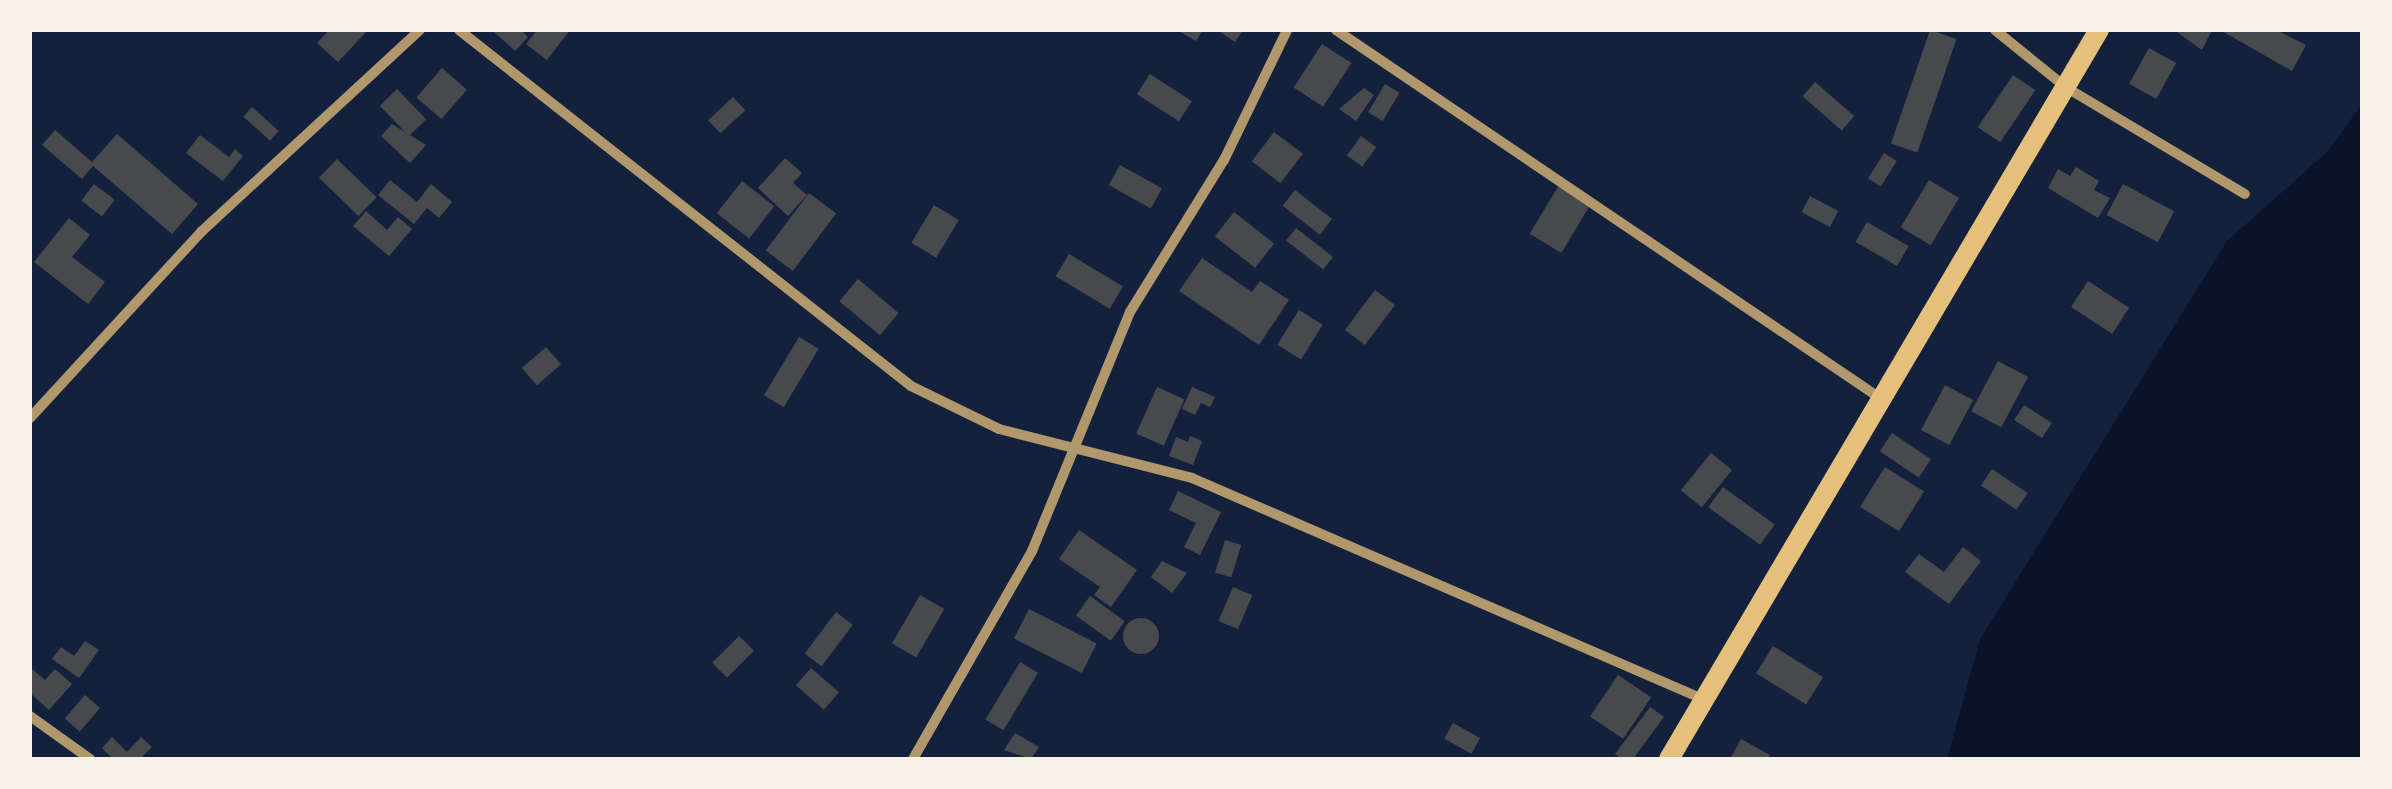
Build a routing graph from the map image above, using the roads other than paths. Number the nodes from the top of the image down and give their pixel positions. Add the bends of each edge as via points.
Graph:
1 (420, 30) edge
2 (459, 30) edge
3 (1287, 30) edge
4 (1336, 30) edge
5 (1995, 30) edge
6 (2099, 30) edge
7 (2067, 88) junction
8 (2246, 194) dead end
9 (1884, 400) junction
10 (30, 418) edge
11 (1071, 448) junction
12 (1705, 700) junction
13 (30, 716) edge
14 (90, 759) edge
15 (913, 759) edge
16 (1670, 759) edge

1 - 10 street via 201,232
2 - 11 street via 912,386 999,429
3 - 11 street via 1224,160 1130,312
4 - 9 street
5 - 7 street
6 - 7 main road
7 - 8 street
7 - 9 main road
9 - 12 main road
11 - 12 street via 1192,478
11 - 15 street via 1032,550
12 - 16 main road
13 - 14 street

